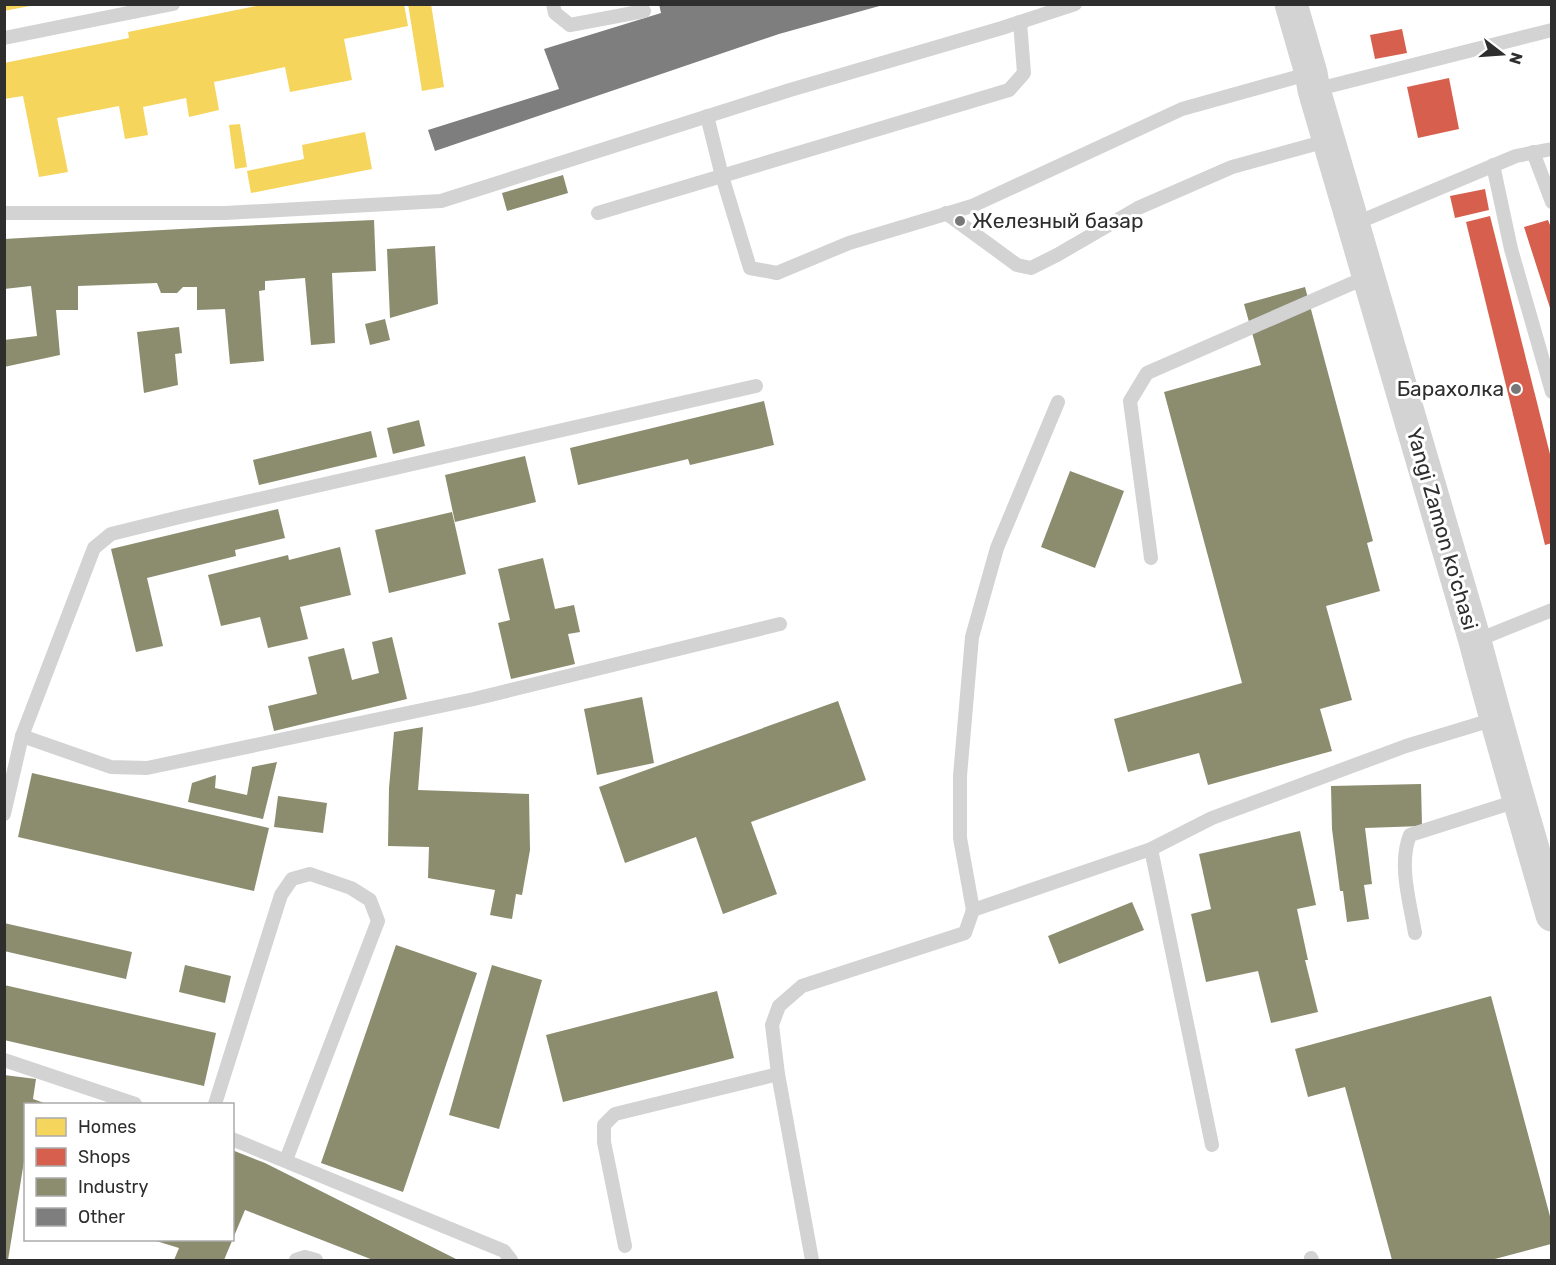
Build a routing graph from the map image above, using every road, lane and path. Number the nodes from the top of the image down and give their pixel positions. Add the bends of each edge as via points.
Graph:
1 (173, 4) edge
2 (553, 4) edge
3 (1075, 4) edge
4 (1291, 4) edge
5 (644, 11) dead end
6 (1020, 22) junction
7 (1551, 30) edge
8 (4, 38) edge
9 (1313, 81) junction
10 (707, 116) junction
11 (1330, 140) junction
12 (1551, 149) edge
13 (1533, 152) junction
14 (1493, 165) junction
15 (722, 176) junction
16 (1551, 202) edge
17 (4, 213) edge
18 (598, 213) dead end
19 (946, 213) junction
20 (1354, 224) junction
21 (1369, 276) junction
22 (1548, 370) edge
23 (756, 386) dead end
24 (1551, 392) edge
25 (1058, 402) dead end
26 (1151, 558) dead end
27 (1551, 610) edge
28 (780, 624) dead end
29 (1474, 641) junction
30 (1495, 719) junction
31 (22, 736) junction
32 (1520, 800) junction
33 (4, 814) edge
34 (1151, 849) junction
35 (974, 910) junction
36 (1551, 915) edge
37 (1415, 933) dead end
38 (4, 1060) edge
39 (778, 1074) junction
40 (132, 1103) edge
41 (214, 1103) edge
42 (234, 1140) edge
43 (1212, 1145) dead end
44 (286, 1160) junction
45 (625, 1246) dead end
46 (296, 1260) edge
47 (316, 1260) edge
48 (511, 1260) edge
49 (812, 1260) edge

1 - 8 lane
2 - 5 lane via 555,13 570,25
3 - 6 lane
4 - 9 street, Yangi Zamon ko'chasi
6 - 10 lane
6 - 15 lane via 1024,73 1009,90
7 - 9 lane
9 - 11 street, Yangi Zamon ko'chasi
9 - 19 lane via 1182,109 972,206
10 - 15 lane
10 - 17 lane via 441,201 225,213
11 - 19 lane via 1232,167 1138,208 1031,268 1017,264
11 - 20 street, Yangi Zamon ko'chasi
12 - 13 lane
13 - 14 lane
13 - 16 lane
14 - 20 lane
14 - 22 lane via 1511,249
15 - 18 lane
15 - 19 lane via 750,268 777,273 849,243
20 - 21 street, Yangi Zamon ko'chasi
21 - 26 lane via 1147,373 1130,401
21 - 29 street, Yangi Zamon ko'chasi
22 - 24 lane
23 - 31 lane via 111,534 94,548
25 - 35 lane via 998,548 972,636 960,776 960,838
27 - 29 lane
28 - 31 lane via 474,699 147,768 111,767
29 - 30 street, Yangi Zamon ko'chasi
30 - 32 street, Yangi Zamon ko'chasi
30 - 34 lane via 1406,746 1212,818
31 - 33 lane
32 - 36 street, Yangi Zamon ko'chasi via 1539,852
32 - 37 lane via 1410,835 1404,865
34 - 35 lane
34 - 43 lane
35 - 39 lane via 965,933 801,986 779,1006 772,1024
38 - 40 lane
39 - 45 lane via 615,1114 604,1125
39 - 49 lane
41 - 44 lane via 281,895 292,879 310,874 351,888 370,900 378,921
42 - 44 lane
44 - 48 lane via 504,1251
46 - 47 lane

